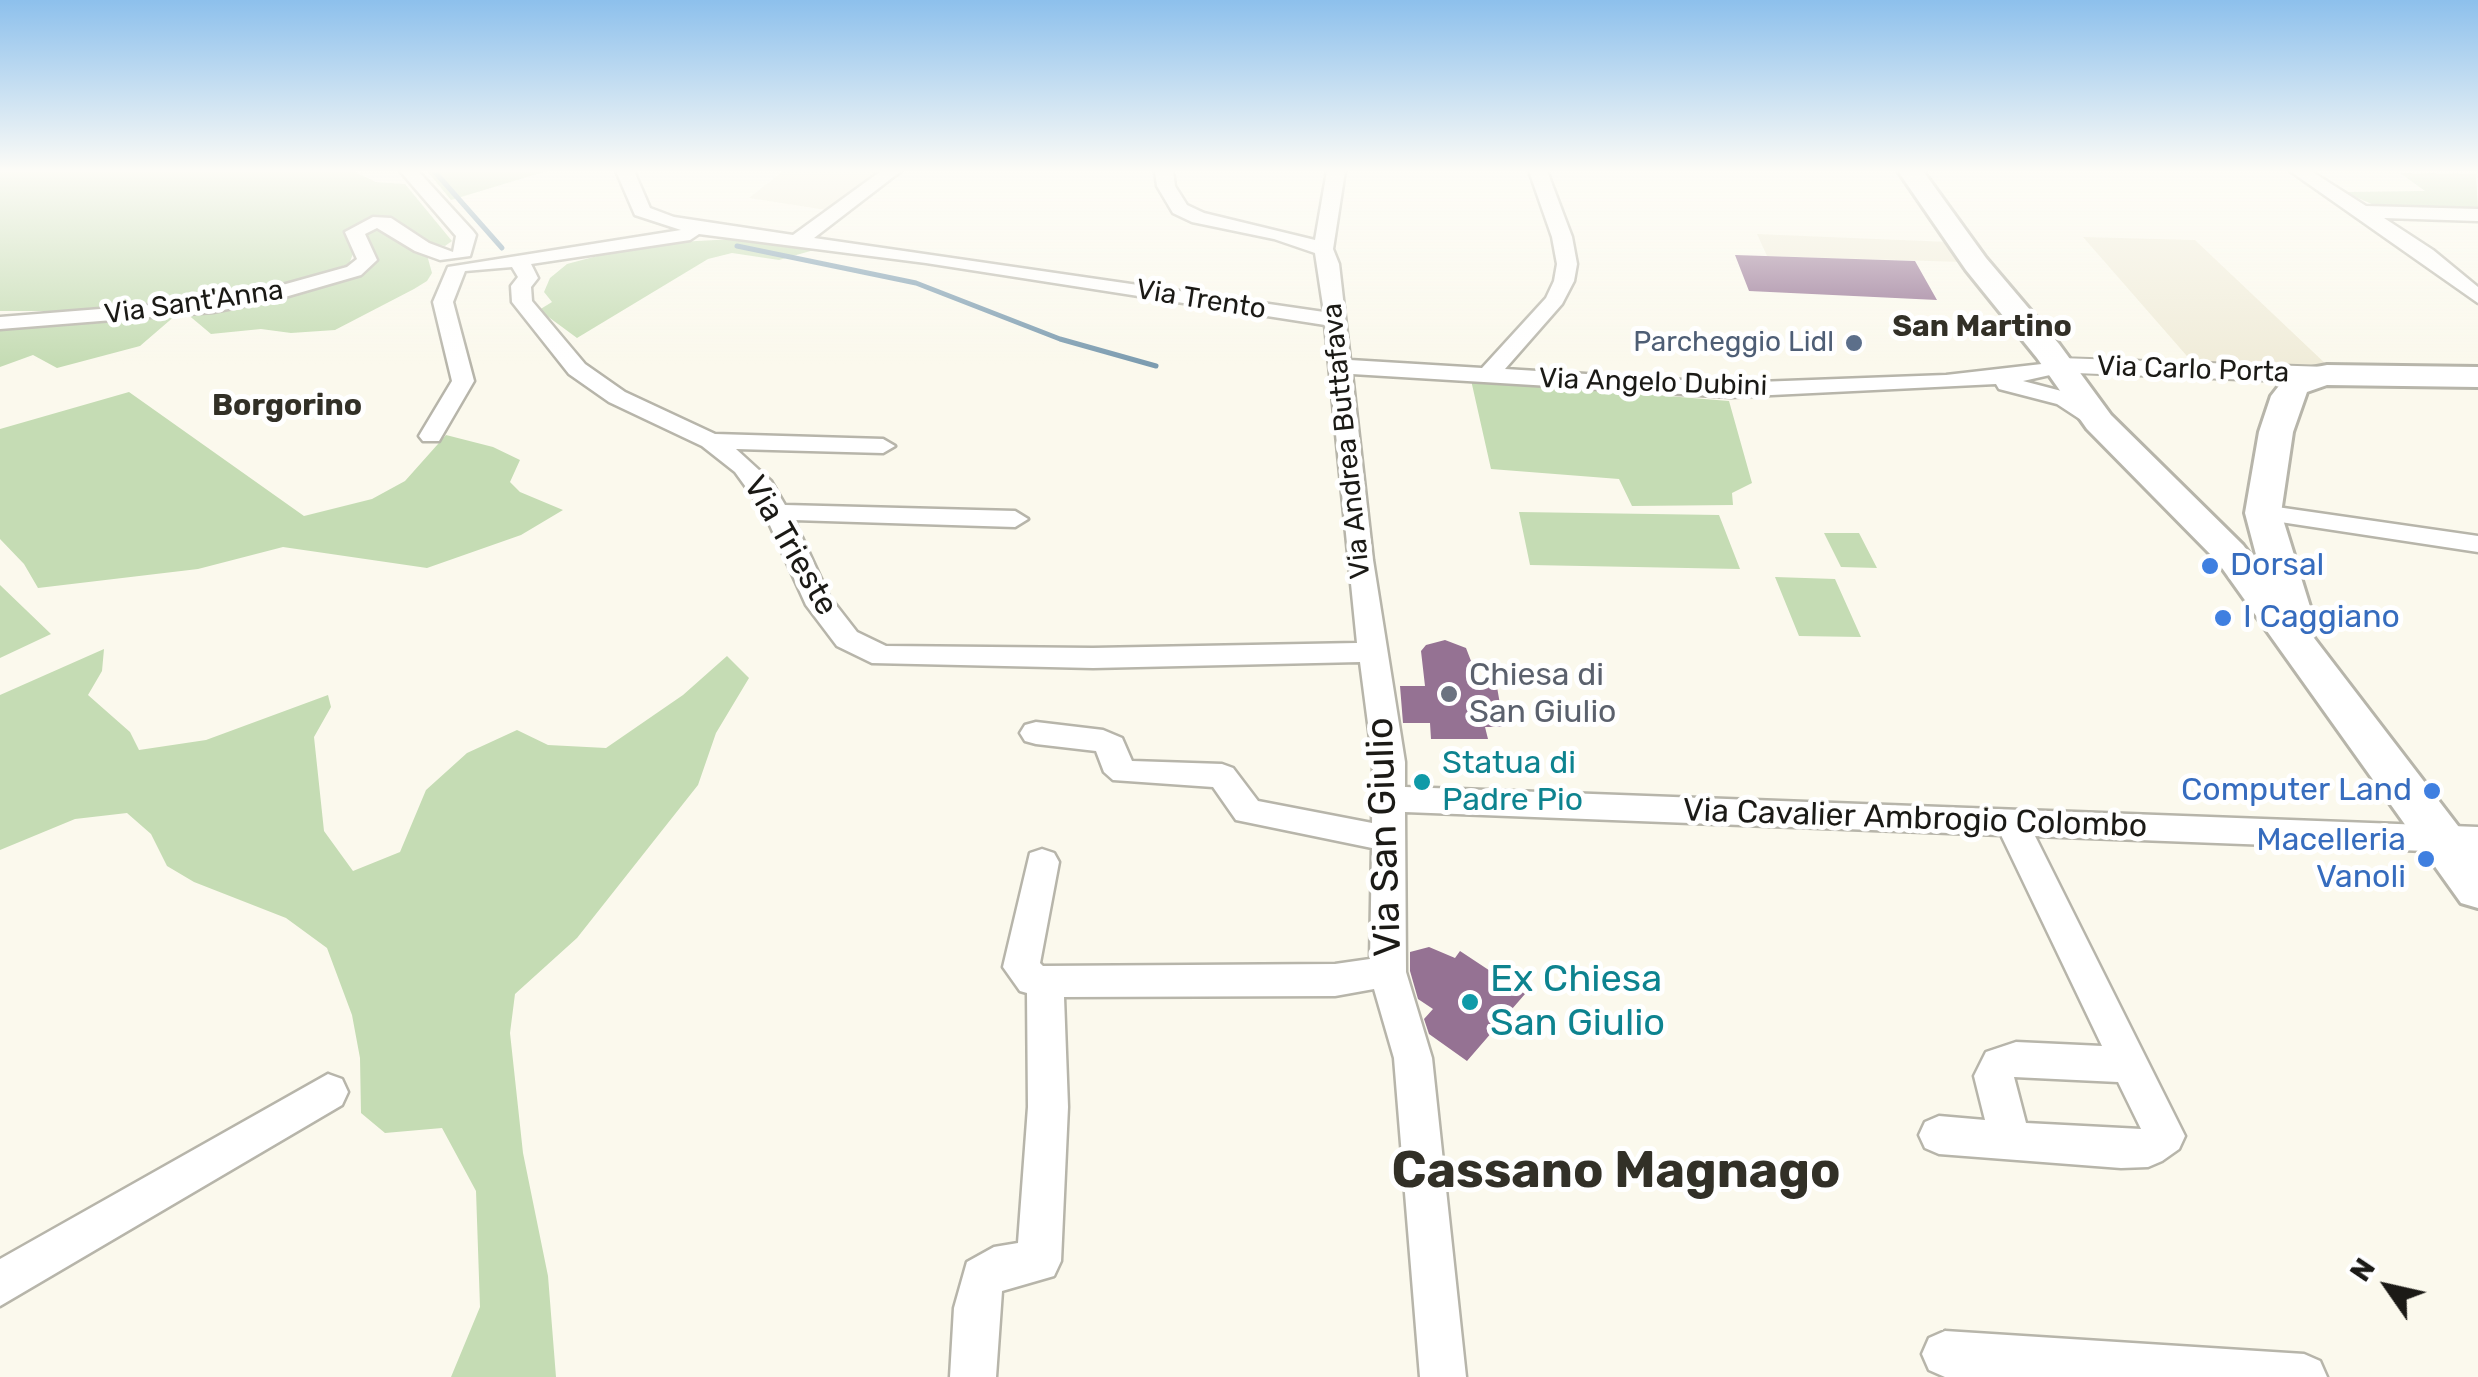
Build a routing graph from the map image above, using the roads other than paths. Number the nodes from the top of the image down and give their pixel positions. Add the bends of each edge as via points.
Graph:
1 (356, 235) edge
2 (404, 235) edge
3 (466, 235) edge
4 (620, 235) edge
5 (754, 235) edge
6 (805, 235) edge
7 (1283, 235) edge
8 (1325, 235) edge
9 (1562, 235) edge
10 (1956, 235) edge
11 (2398, 235) edge
12 (799, 240) junction
13 (1323, 249) junction
14 (464, 261) junction
15 (524, 270) junction
16 (2478, 297) edge
17 (1332, 320) junction
18 (0, 322) edge
19 (1338, 366) junction
20 (1488, 374) junction
21 (2327, 375) junction
22 (2066, 376) junction
23 (2478, 377) edge
24 (1969, 380) junction
25 (2018, 385) junction
26 (2099, 422) junction
27 (431, 436) dead end
28 (711, 441) junction
29 (883, 446) dead end
30 (778, 512) junction
31 (2264, 513) junction
32 (1015, 518) dead end
33 (2478, 544) edge
34 (2230, 553) junction
35 (1374, 652) junction
36 (2318, 677) junction
37 (1036, 733) dead end
38 (1391, 819) junction
39 (2012, 823) junction
40 (2458, 839) edge
41 (1042, 862) dead end
42 (2478, 888) edge
43 (1388, 972) junction
44 (1045, 982) junction
45 (2129, 1065) junction
46 (328, 1092) dead end
47 (1940, 1135) dead end
48 (2013, 1142) junction
49 (0, 1284) edge
50 (1945, 1354) dead end
51 (973, 1377) edge
52 (1443, 1377) edge
53 (2304, 1377) edge

1 - 18 street, Via Sant'Anna via 367,260 354,271 271,295 126,315
2 - 14 street, Via Sant'Anna
3 - 14 street
4 - 15 street, Via Trento
5 - 12 street, Via Trento
6 - 12 street
7 - 13 street
8 - 13 street, Via Andrea Buttafava
9 - 20 street via 1567,264 1554,300
10 - 22 main road
11 - 16 street
12 - 17 street, Via Trento
13 - 17 street, Via Andrea Buttafava
14 - 15 street
14 - 27 street via 443,302 463,381
15 - 28 street, Via Trieste via 522,302 578,369 617,397
17 - 19 street, Via Andrea Buttafava
19 - 20 street, Via Angelo Dubini
19 - 35 street, Via Andrea Buttafava
20 - 24 street, Via Angelo Dubini via 1731,390
21 - 22 street, Via Carlo Porta
21 - 23 main road
21 - 31 main road via 2307,378 2288,396 2270,456
22 - 24 street, Via Angelo Dubini via 2052,371
22 - 25 street, Via Angelo Dubini
22 - 26 main road
24 - 25 street, Via Angelo Dubini
25 - 26 street, Via Angelo Dubini via 2065,399
26 - 34 main road
28 - 29 street
28 - 30 street, Via Trieste via 762,486
30 - 32 street
30 - 35 street, Via Trieste via 816,599 848,639 882,656
31 - 33 street
31 - 34 main road via 2245,544
31 - 36 main road via 2291,614
34 - 36 main road
35 - 38 street, Via San Giulio
36 - 40 main road
37 - 38 street, Via Cavalier Ambrogio Colombo via 1102,741 1124,772 1222,776 1248,811
38 - 39 street, Via Cavalier Ambrogio Colombo
38 - 43 street, Via San Giulio
39 - 40 street, Via Cavalier Ambrogio Colombo
39 - 45 street
40 - 42 main road
41 - 44 street via 1021,967
43 - 44 street via 1276,981
43 - 52 street, Via San Giulio via 1413,1058
44 - 51 street via 1048,1106 1039,1261 994,1268 982,1278
45 - 48 street via 2016,1059 2000,1064 1997,1098
45 - 48 street via 2165,1136 2148,1148
46 - 49 street
47 - 48 street
50 - 53 street

